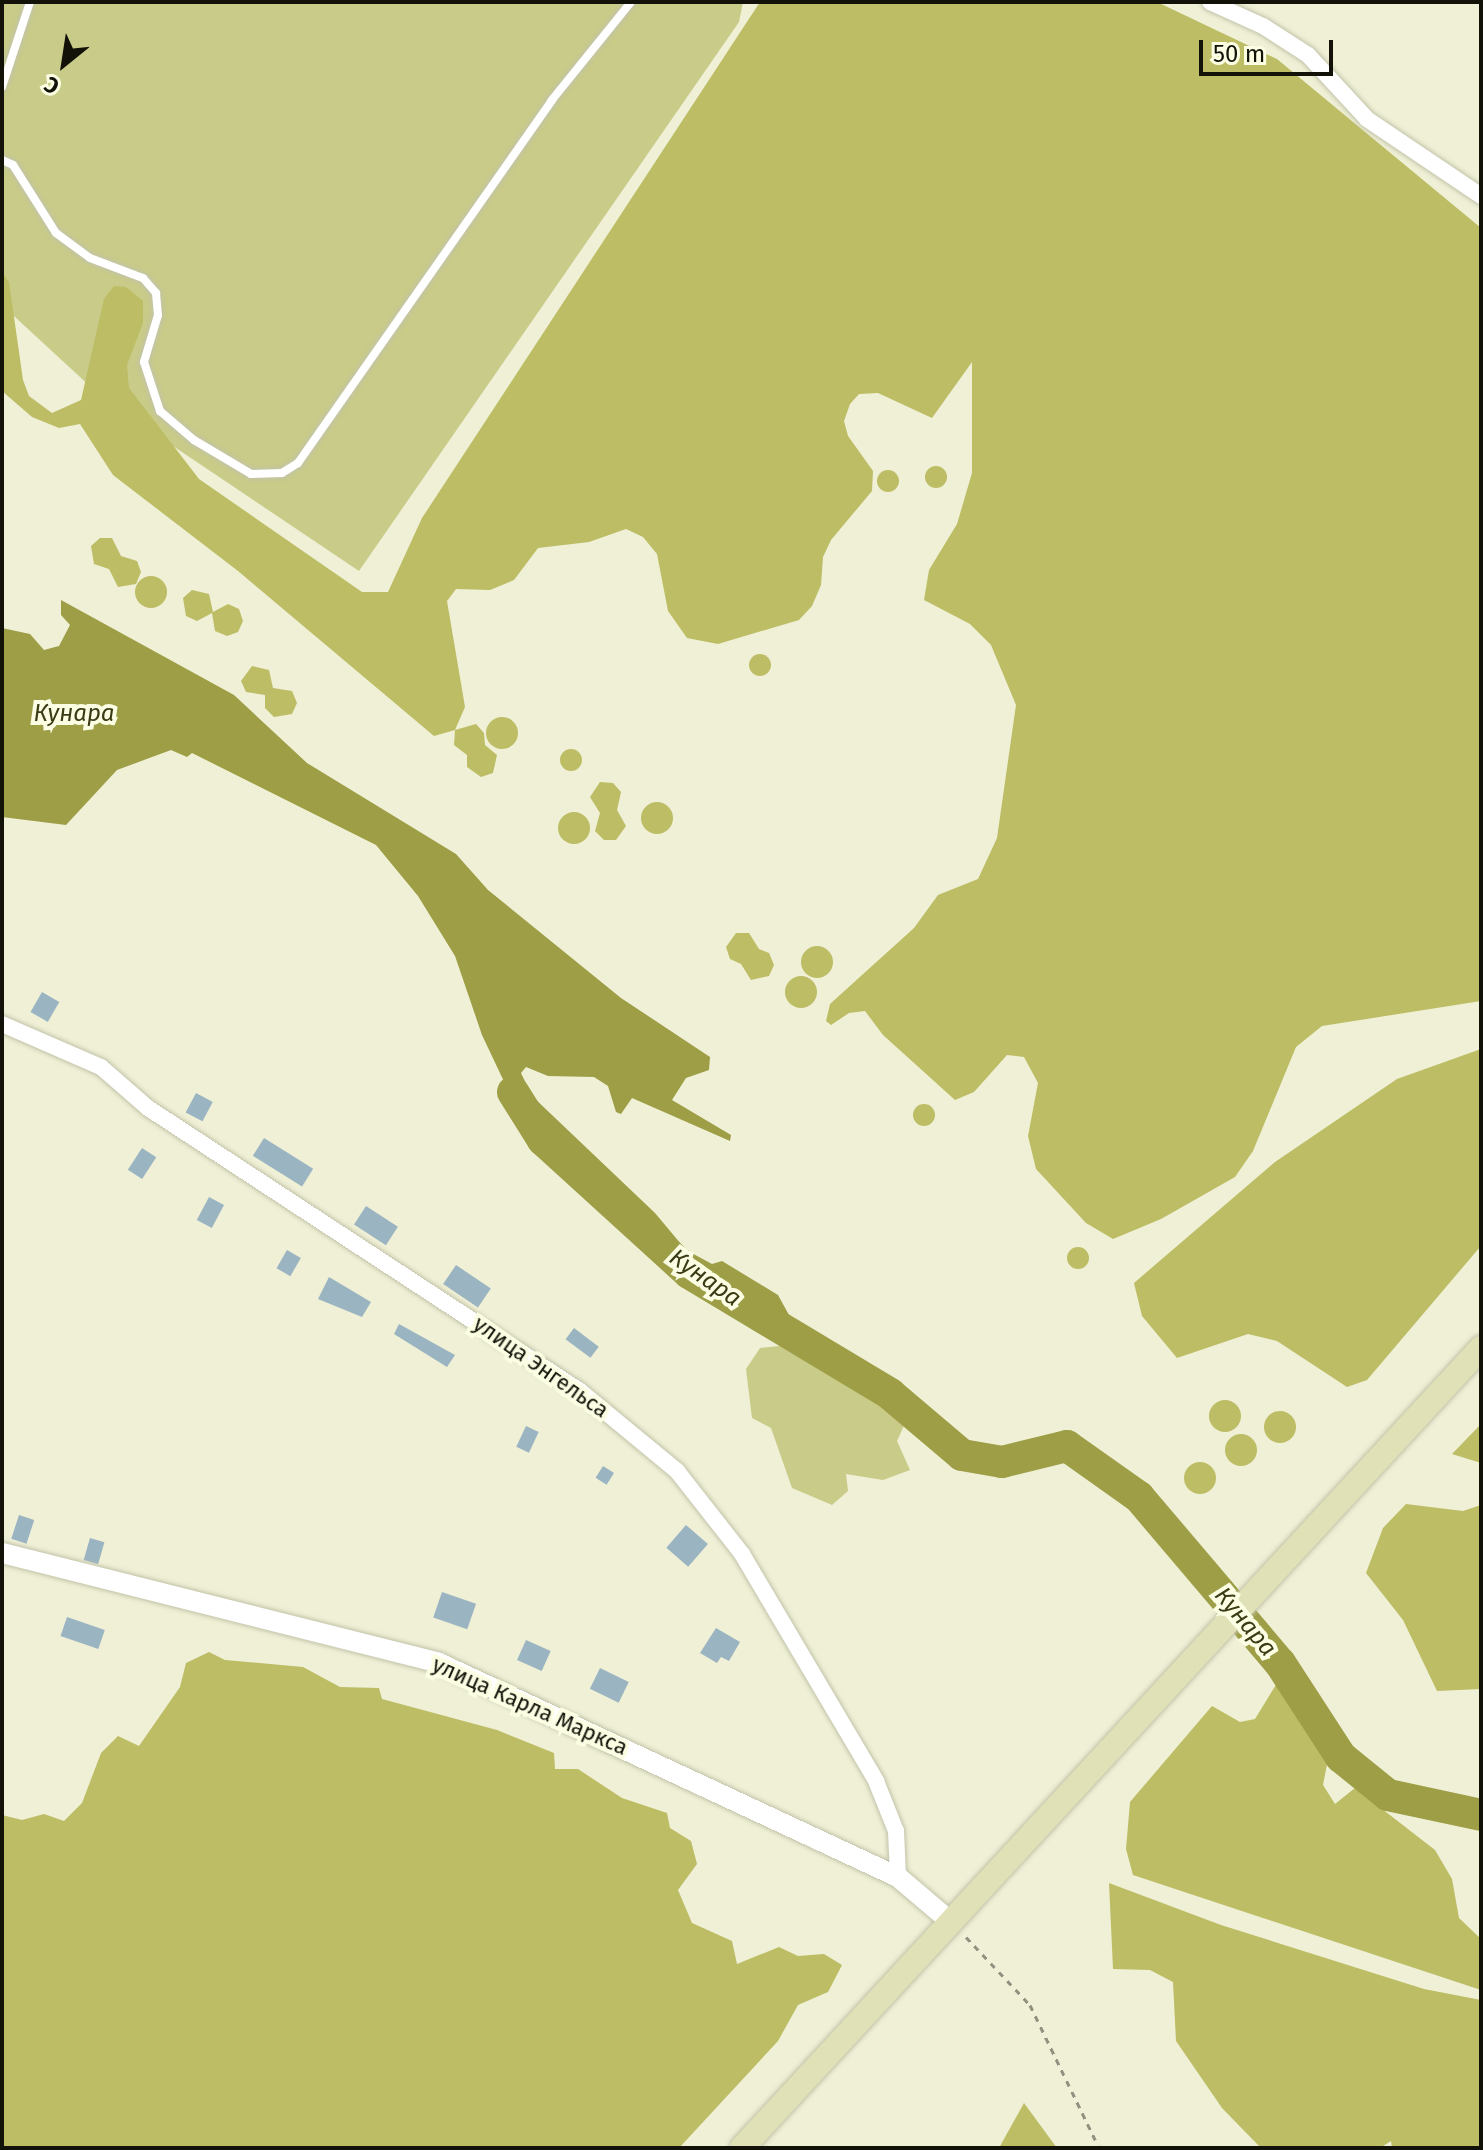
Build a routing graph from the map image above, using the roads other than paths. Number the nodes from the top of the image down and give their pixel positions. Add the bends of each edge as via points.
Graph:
1 (30, 2) edge
2 (631, 2) edge
3 (1210, 2) edge
4 (2, 87) edge
5 (2, 160) edge
6 (1481, 196) edge
7 (2, 1024) edge
8 (1481, 1348) edge
9 (2, 1553) edge
10 (898, 1877) junction
11 (951, 1922) junction
12 (742, 2148) edge

1 - 4 lane
2 - 5 lane via 552,100 298,463 282,473 251,474 194,440 160,411 144,362 158,315 156,293 143,278 90,258 56,233 13,165
3 - 6 street via 1263,26 1308,55 1367,119
7 - 10 street, улица Энгельса via 101,1067 148,1108 580,1391 677,1471 742,1554 876,1781 896,1831
8 - 11 main road
9 - 10 street, улица Карла Маркса via 439,1663
10 - 11 street, улица Карла Маркса
11 - 12 main road

